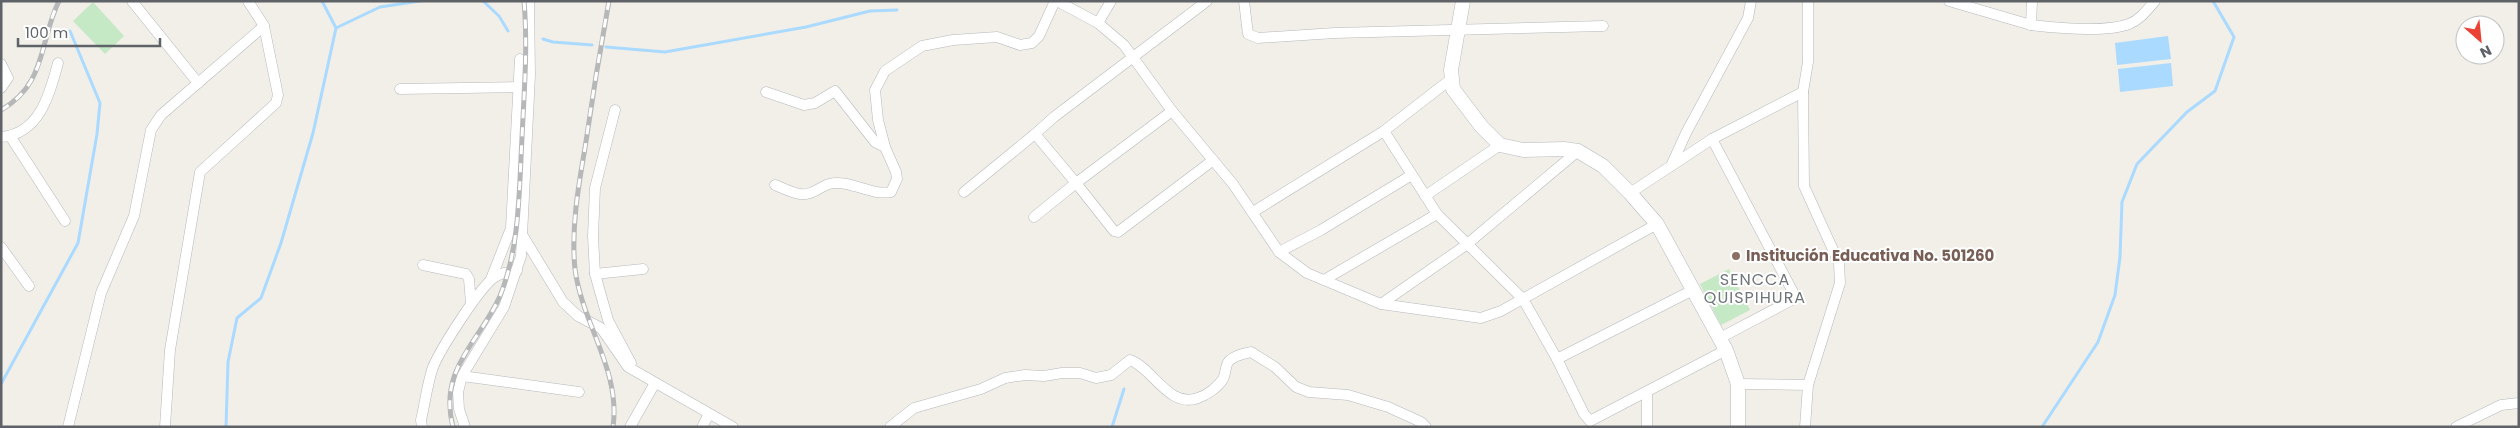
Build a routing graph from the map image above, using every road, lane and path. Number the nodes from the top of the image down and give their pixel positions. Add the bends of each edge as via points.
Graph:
1 (132, 1) edge
2 (248, 1) edge
3 (529, 1) edge
4 (1056, 1) edge
5 (1111, 1) edge
6 (1207, 1) edge
7 (1244, 1) edge
8 (1463, 1) edge
9 (1751, 1) edge
10 (1808, 1) edge
11 (1949, 1) edge
12 (2032, 1) edge
13 (2155, 1) edge
14 (1983, 6) edge
15 (1098, 23) junction
16 (2031, 25) junction
17 (264, 26) junction
18 (1604, 26) dead end
19 (1459, 29) junction
20 (1134, 57) junction
21 (520, 59) dead end
22 (58, 63) dead end
23 (1, 64) edge
24 (530, 75) junction
25 (1451, 79) junction
26 (198, 82) junction
27 (518, 84) junction
28 (1, 88) edge
29 (400, 89) dead end
30 (766, 92) dead end
31 (1803, 92) junction
32 (615, 110) dead end
33 (1172, 111) junction
34 (1384, 131) junction
35 (1035, 134) junction
36 (5, 136) edge
37 (1712, 139) junction
38 (1500, 145) junction
39 (884, 147) junction
40 (1578, 151) junction
41 (1212, 161) junction
42 (1671, 167) junction
43 (1410, 176) junction
44 (1076, 183) junction
45 (775, 185) dead end
46 (964, 192) dead end
47 (1630, 193) junction
48 (1425, 196) junction
49 (1253, 212) junction
50 (1436, 214) junction
51 (1034, 217) dead end
52 (65, 221) dead end
53 (1657, 224) junction
54 (523, 236) junction
55 (1466, 245) junction
56 (1, 247) edge
57 (1279, 252) junction
58 (423, 265) dead end
59 (643, 269) dead end
60 (517, 271) junction
61 (595, 274) junction
62 (491, 279) junction
63 (1324, 280) junction
64 (29, 286) dead end
65 (1693, 290) junction
66 (1523, 299) junction
67 (471, 304) junction
68 (1381, 304) junction
69 (1723, 344) junction
70 (1557, 359) junction
71 (636, 372) junction
72 (462, 376) junction
73 (655, 383) junction
74 (1738, 384) junction
75 (1808, 385) junction
76 (579, 392) dead end
77 (1647, 392) junction
78 (2519, 403) edge
79 (709, 414) junction
80 (68, 427) edge
81 (165, 427) edge
82 (422, 427) edge
83 (465, 427) edge
84 (630, 427) edge
85 (702, 427) edge
86 (733, 427) edge
87 (890, 427) edge
88 (1426, 427) edge
89 (1647, 427) edge
90 (1738, 427) edge
91 (1805, 427) edge
92 (2456, 427) edge

1 - 26 street
2 - 17 street
3 - 24 street
4 - 15 street
4 - 39 street via 1039,36 1027,45 997,37 953,40 922,46 884,71 875,90
5 - 15 street
6 - 20 street
7 - 19 street via 1248,34 1252,37
8 - 19 main road
9 - 42 street via 1748,18
10 - 31 street via 1808,62
11 - 14 street
12 - 16 street
13 - 16 street via 2128,24 2066,30
14 - 16 street
15 - 20 street
17 - 26 street
17 - 81 street via 278,95 276,103 200,172 170,350
18 - 19 street
19 - 25 main road
20 - 33 street
20 - 35 street
21 - 27 street
22 - 36 street via 40,114 23,129
23 - 28 street via 8,78
24 - 27 street
24 - 54 street
25 - 34 street
25 - 38 main road via 1453,90
26 - 80 street via 161,115 151,130 134,216 101,293
27 - 29 street
27 - 62 street via 511,228
30 - 39 street via 804,105 815,103 835,91 875,142
31 - 37 street
31 - 75 street via 1804,186 1839,263 1840,283
32 - 61 street via 596,188
33 - 41 street
33 - 44 street
34 - 43 street
34 - 49 street
35 - 44 street
35 - 46 street
36 - 52 street
37 - 42 street
37 - 69 street via 1794,294 1790,301
38 - 40 main road via 1523,150
38 - 48 street
39 - 45 street via 897,179 890,192 829,184 802,195
40 - 47 main road via 1603,166
40 - 55 street
41 - 44 street via 1116,233
41 - 49 street
42 - 47 street
43 - 48 street
43 - 57 street
44 - 51 street
47 - 53 main road
48 - 50 street
49 - 57 street
50 - 55 street
50 - 63 street
53 - 65 main road
53 - 66 street
54 - 60 street
54 - 71 street via 568,308 597,324 628,368
55 - 66 street
55 - 68 street
56 - 64 street
57 - 63 street via 1307,273
58 - 67 street via 466,274
59 - 61 street
60 - 62 street
60 - 72 street via 504,307
61 - 71 street via 608,320
62 - 67 street
63 - 68 street
65 - 69 main road
65 - 70 street
66 - 68 street via 1481,318
66 - 70 street
67 - 82 street via 432,368
69 - 74 main road
69 - 77 street
70 - 77 street via 1590,421
71 - 73 street
72 - 76 street
72 - 83 street via 458,392
73 - 79 street
73 - 84 street
74 - 75 street
74 - 90 main road
75 - 91 street
77 - 89 street
78 - 92 street via 2501,406
79 - 85 street
79 - 86 street
87 - 88 street via 914,408 980,389 1005,378 1080,373 1096,378 1111,375 1130,360 1139,363 1165,389 1183,399 1196,399 1222,380 1228,362 1251,352 1275,367 1296,387 1309,392 1348,395 1388,407

